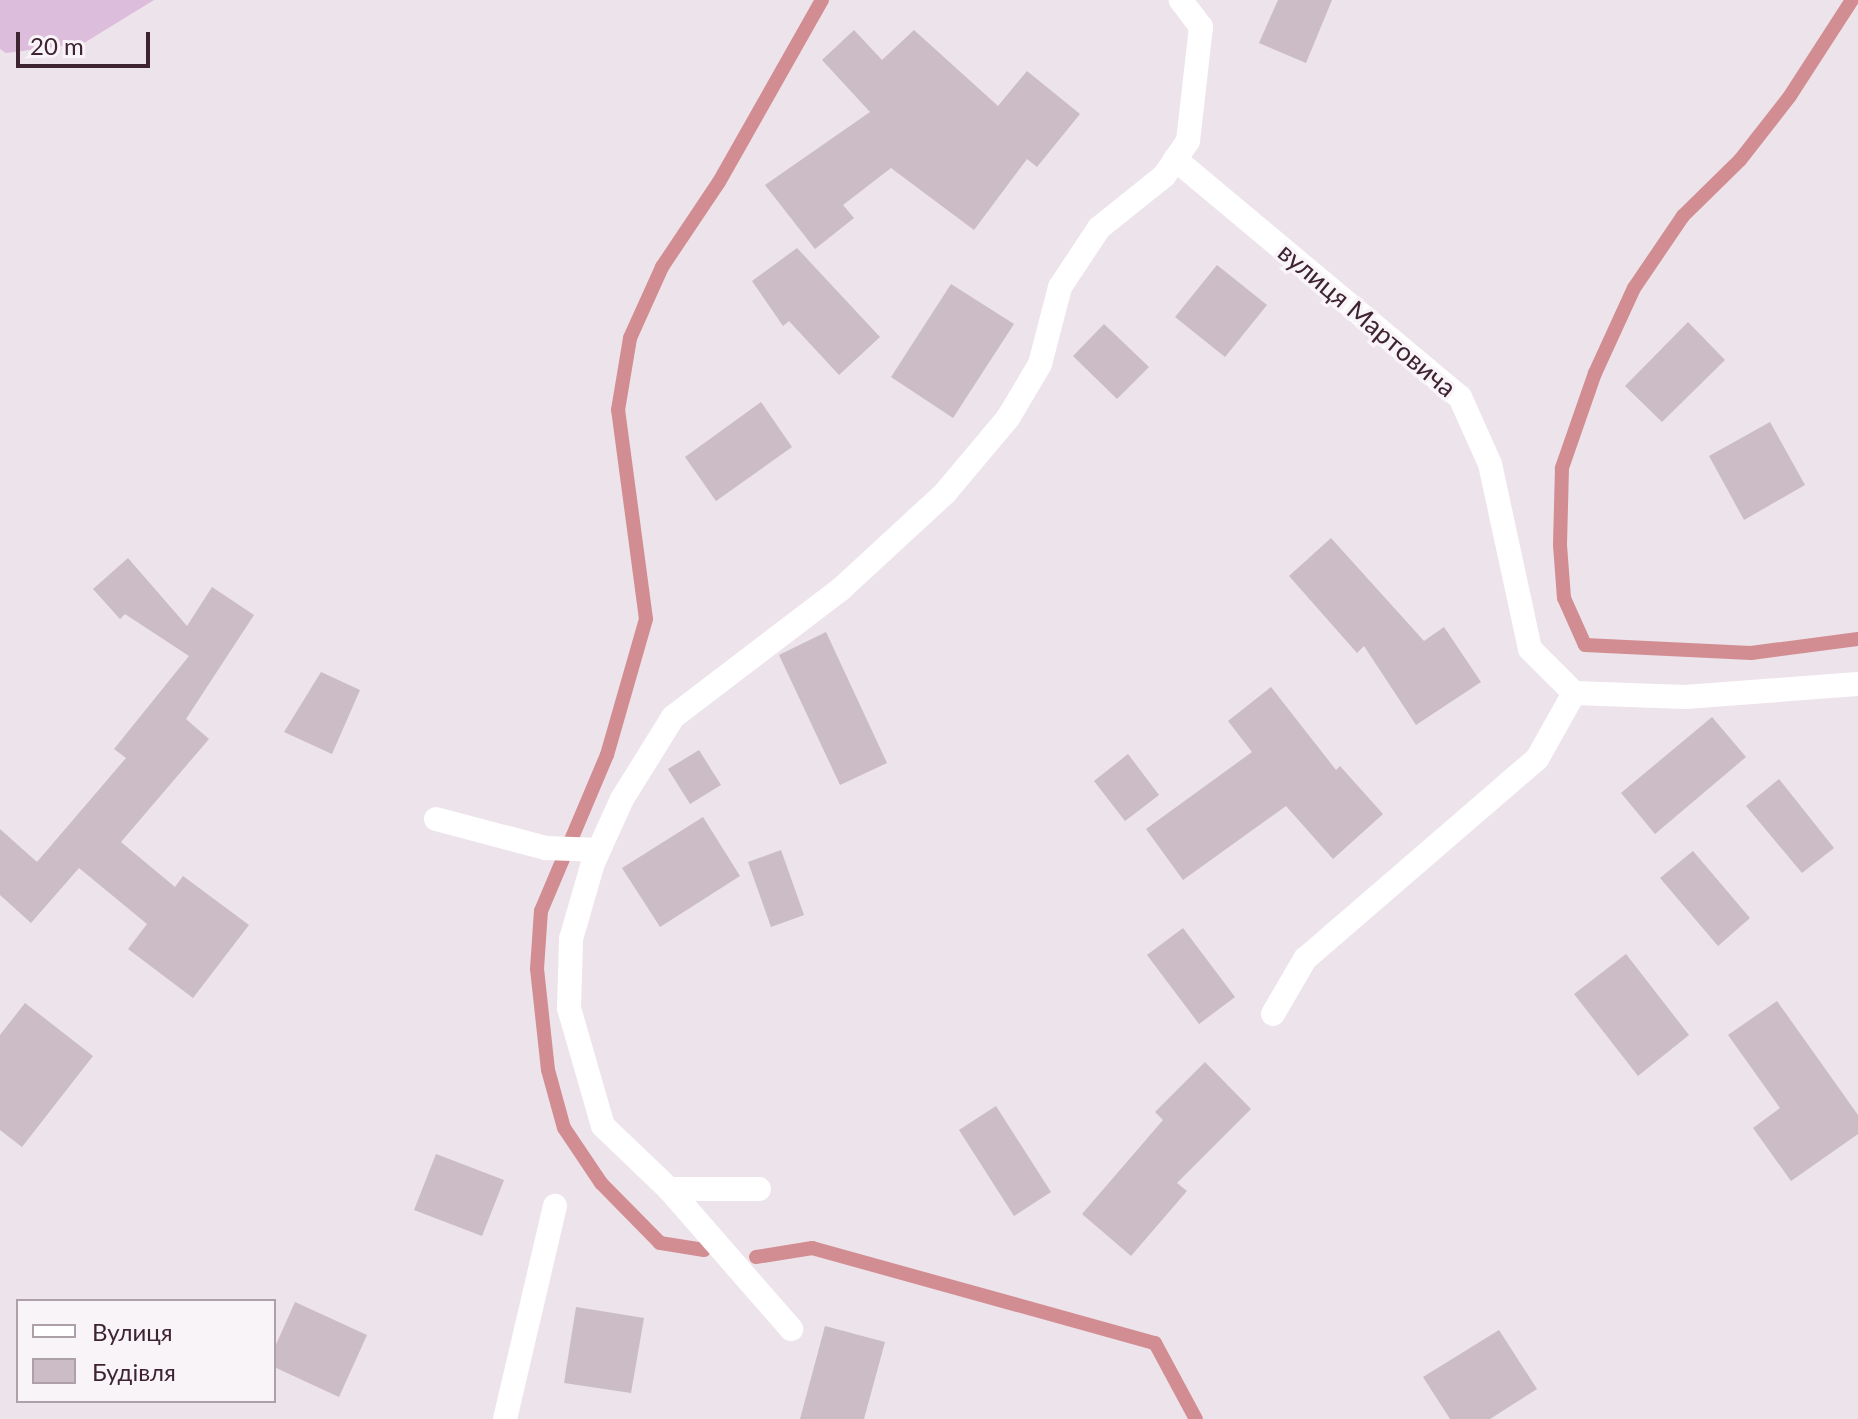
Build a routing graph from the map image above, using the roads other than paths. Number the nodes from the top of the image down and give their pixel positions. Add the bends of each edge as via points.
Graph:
1 (1181, 0) edge
2 (1175, 159) junction
3 (1858, 684) edge
4 (1574, 693) junction
5 (436, 819) dead end
6 (599, 850) junction
7 (1273, 1014) dead end
8 (669, 1189) junction
9 (759, 1189) dead end
10 (555, 1206) dead end
11 (791, 1329) dead end
12 (505, 1419) edge

1 - 2 street via 1201,27 1188,141
2 - 4 street, вулиця Мартовича via 1460,397 1490,464 1530,649
2 - 6 street via 1164,176 1099,228 1060,287 1040,364 1008,418 945,493 841,589 673,717 622,799
3 - 4 street via 1685,697
4 - 7 street via 1537,759 1305,959
5 - 6 street via 546,848
6 - 8 street via 571,939 569,1008 603,1126
8 - 9 street
8 - 11 street
10 - 12 street

